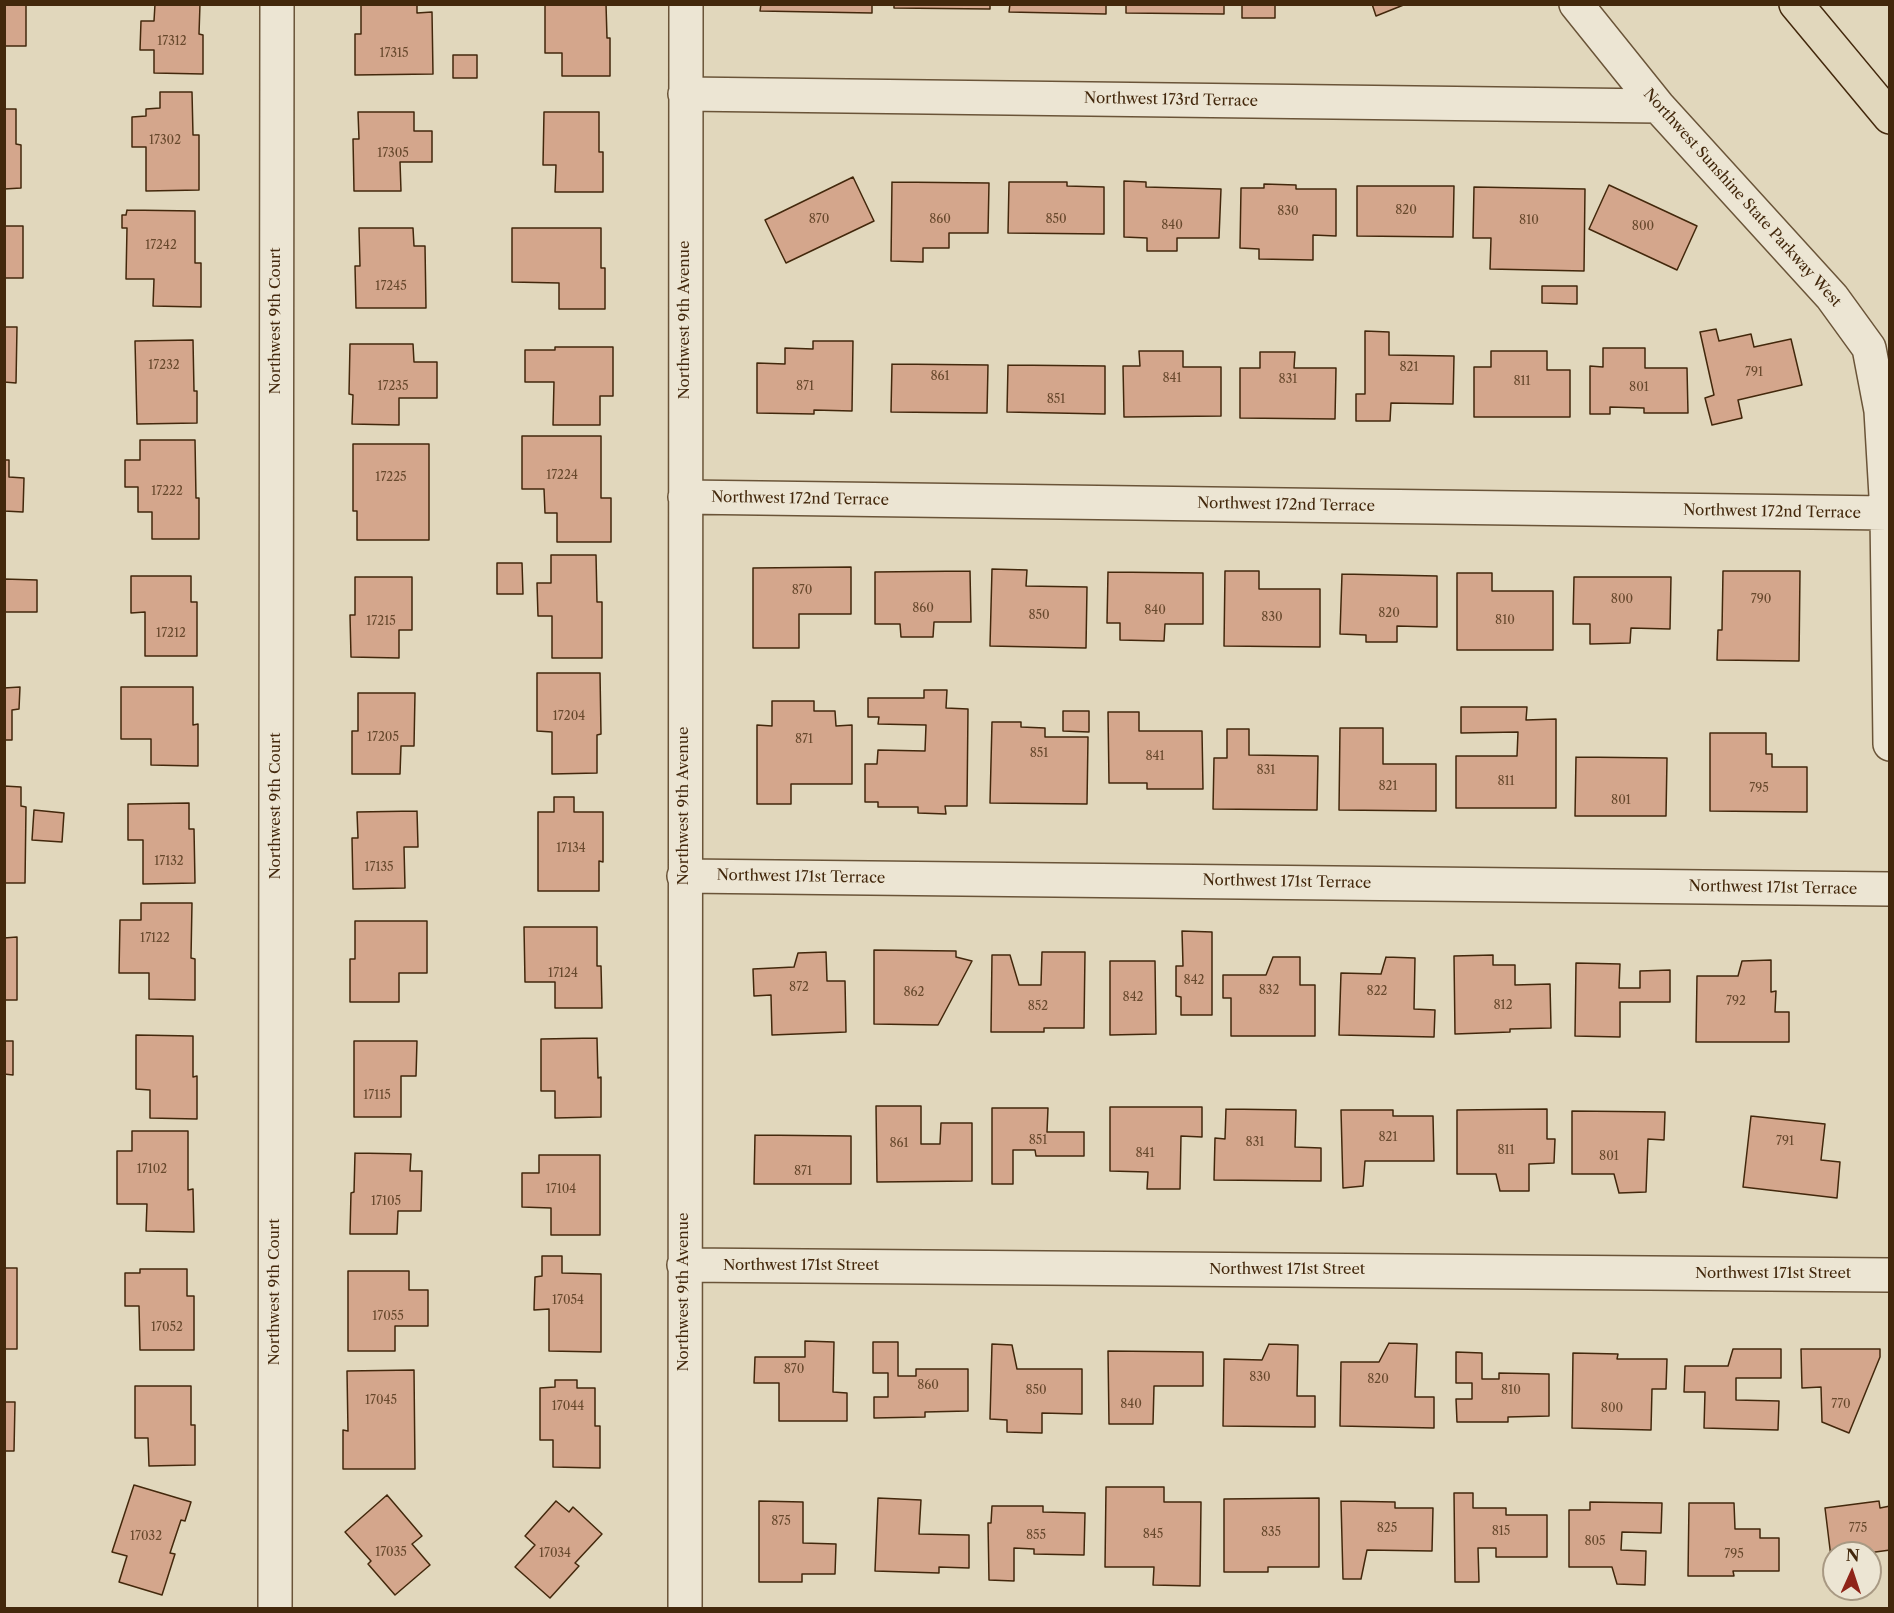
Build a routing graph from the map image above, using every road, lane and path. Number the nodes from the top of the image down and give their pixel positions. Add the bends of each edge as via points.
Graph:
1 (277, 4) edge
2 (686, 4) edge
3 (1576, 4) edge
4 (1796, 4) edge
5 (685, 94) junction
6 (1658, 106) junction
7 (1890, 117) edge
8 (685, 497) junction
9 (1887, 513) junction
10 (1890, 744) edge
11 (684, 876) junction
12 (1890, 889) edge
13 (684, 1265) junction
14 (1890, 1275) edge
15 (275, 1608) edge
16 (685, 1608) edge

1 - 15 street, Northwest 9th Court
2 - 5 street, Northwest 9th Avenue
3 - 6 street, Northwest Sunshine State Parkway West
4 - 7 highway
5 - 6 street, Northwest 173rd Terrace
5 - 8 street, Northwest 9th Avenue
6 - 9 street, Northwest Sunshine State Parkway West via 1832,297 1869,348 1881,411
8 - 9 street, Northwest 172nd Terrace
8 - 11 street, Northwest 9th Avenue
9 - 10 street, Northwest Sunshine State Parkway West
11 - 12 street, Northwest 171st Terrace
11 - 13 street, Northwest 9th Avenue
13 - 14 street, Northwest 171st Street
13 - 16 street, Northwest 9th Avenue

